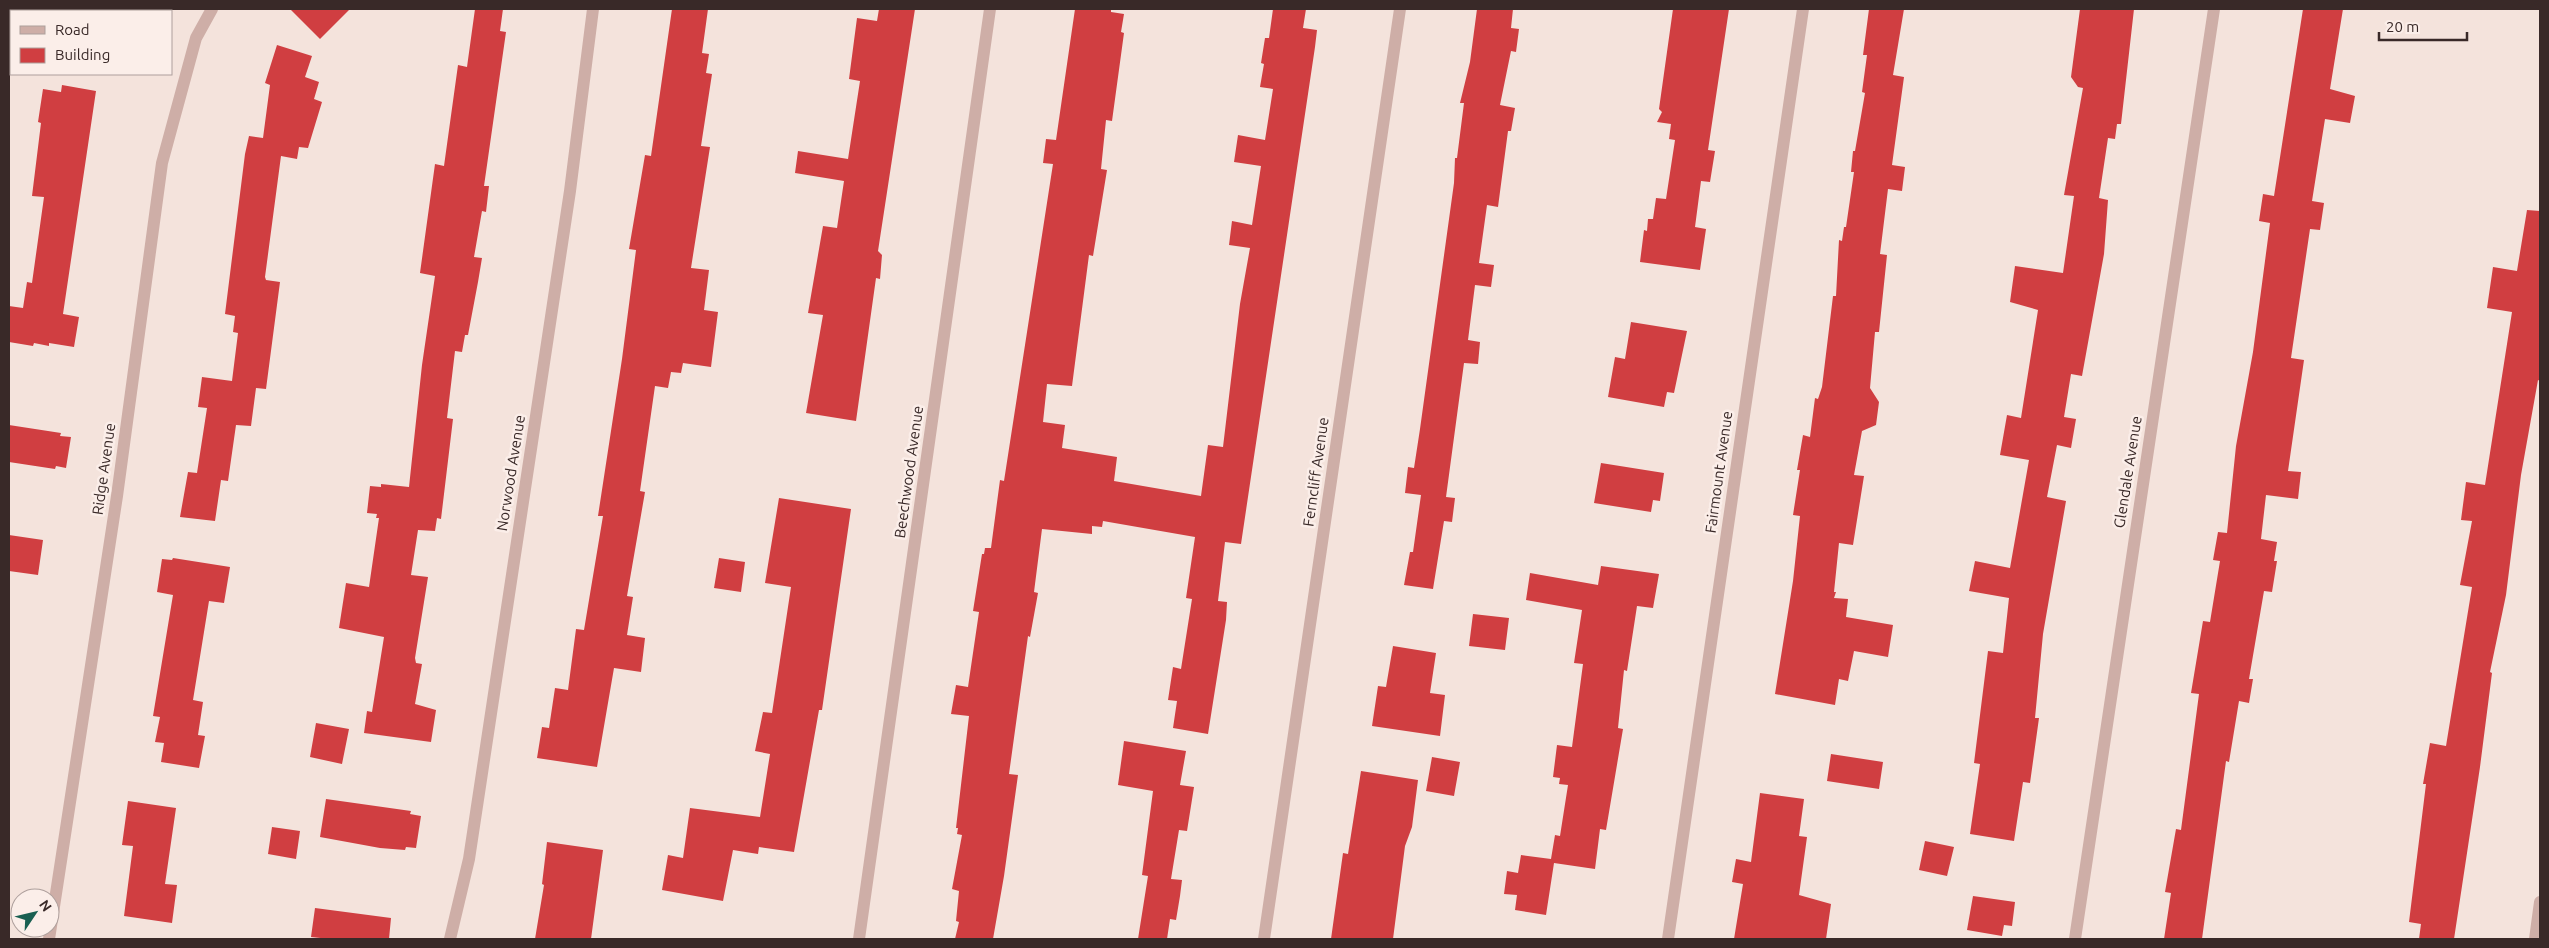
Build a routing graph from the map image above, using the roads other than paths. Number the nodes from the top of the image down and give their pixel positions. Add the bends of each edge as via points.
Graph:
1 (212, 9) edge
2 (593, 9) edge
3 (990, 9) edge
4 (1400, 9) edge
5 (1803, 9) edge
6 (2214, 9) edge
7 (2540, 902) edge
8 (49, 939) edge
9 (450, 939) edge
10 (859, 939) edge
11 (1264, 939) edge
12 (1668, 939) edge
13 (2075, 939) edge
14 (2535, 939) edge

1 - 8 street, Ridge Avenue via 196,38 162,163 117,496
2 - 9 street, Norwood Avenue via 570,190 470,859
3 - 10 street, Beechwood Avenue
4 - 11 street, Ferncliff Avenue
5 - 12 street, Fairmount Avenue
6 - 13 street, Glendale Avenue
7 - 14 street

